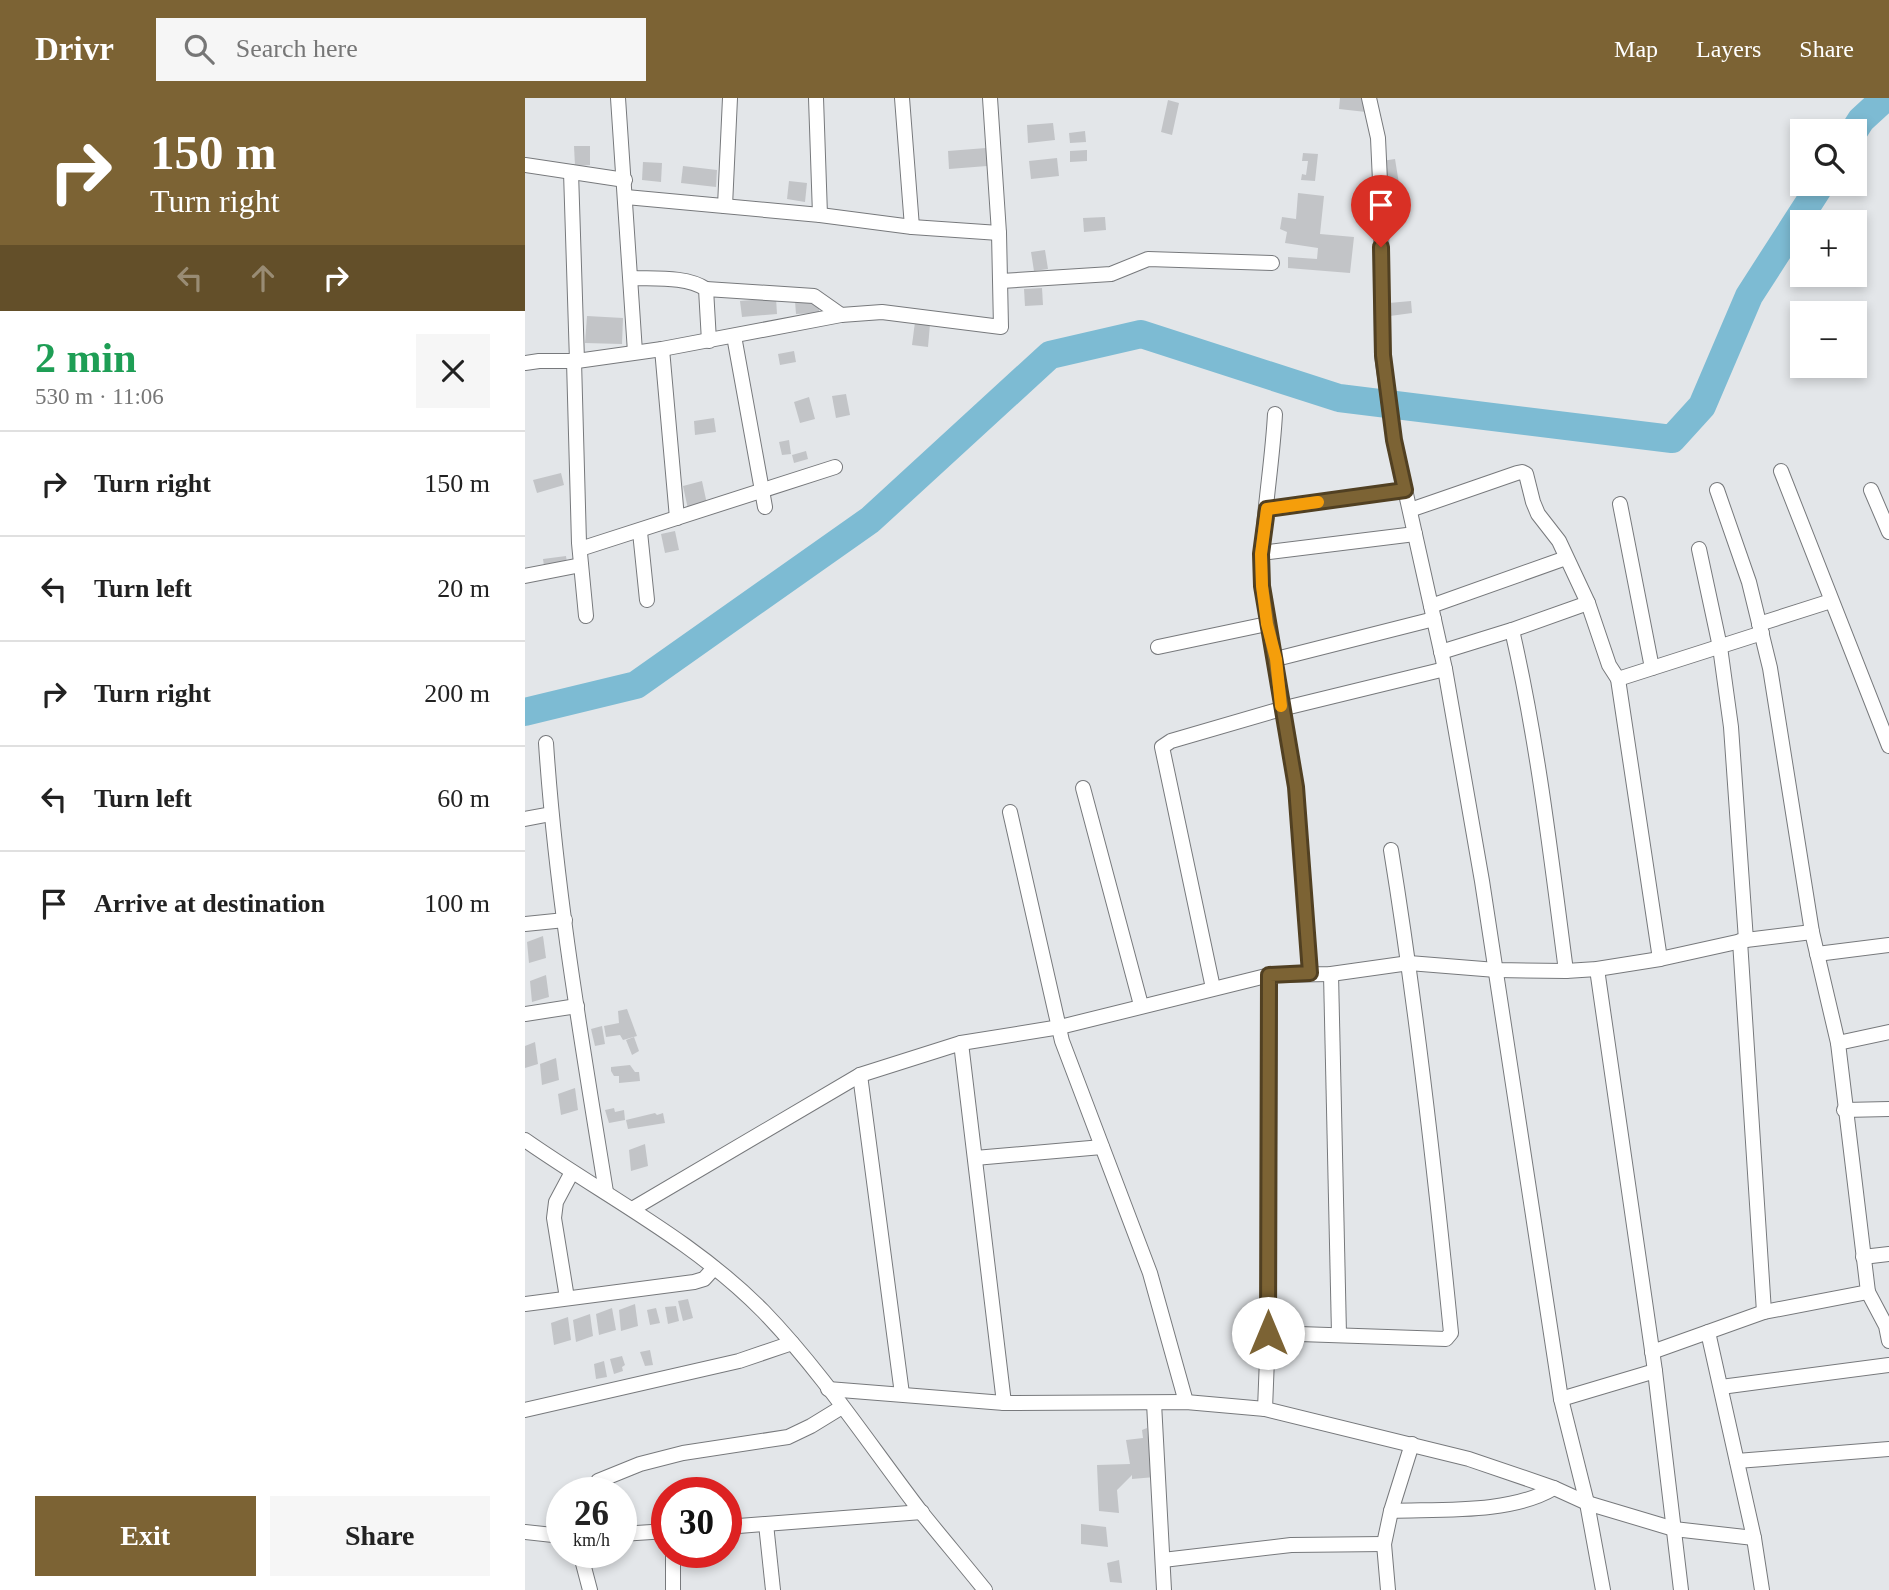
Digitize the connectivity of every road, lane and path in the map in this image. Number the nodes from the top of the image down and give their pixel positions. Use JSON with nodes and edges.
{"nodes":[{"id":1,"x":618,"y":98,"type":"edge"},
{"id":2,"x":730,"y":98,"type":"edge"},
{"id":3,"x":816,"y":98,"type":"edge"},
{"id":4,"x":902,"y":98,"type":"edge"},
{"id":5,"x":990,"y":98,"type":"edge"},
{"id":6,"x":1369,"y":98,"type":"edge"},
{"id":7,"x":525,"y":164,"type":"edge"},
{"id":8,"x":572,"y":172,"type":"junction"},
{"id":9,"x":625,"y":180,"type":"junction"},
{"id":10,"x":626,"y":197,"type":"junction"},
{"id":11,"x":725,"y":206,"type":"junction"},
{"id":12,"x":820,"y":215,"type":"junction"},
{"id":13,"x":912,"y":227,"type":"junction"},
{"id":14,"x":999,"y":233,"type":"junction"},
{"id":15,"x":1272,"y":263,"type":"dead end"},
{"id":16,"x":632,"y":278,"type":"junction"},
{"id":17,"x":1001,"y":281,"type":"junction"},
{"id":18,"x":706,"y":289,"type":"junction"},
{"id":19,"x":841,"y":315,"type":"junction"},
{"id":20,"x":734,"y":337,"type":"junction"},
{"id":21,"x":709,"y":341,"type":"junction"},
{"id":22,"x":662,"y":349,"type":"junction"},
{"id":23,"x":635,"y":352,"type":"junction"},
{"id":24,"x":575,"y":361,"type":"junction"},
{"id":25,"x":525,"y":363,"type":"edge"},
{"id":26,"x":1275,"y":414,"type":"dead end"},
{"id":27,"x":835,"y":467,"type":"dead end"},
{"id":28,"x":1781,"y":471,"type":"dead end"},
{"id":29,"x":1405,"y":490,"type":"junction"},
{"id":30,"x":1717,"y":490,"type":"dead end"},
{"id":31,"x":1871,"y":490,"type":"dead end"},
{"id":32,"x":761,"y":491,"type":"junction"},
{"id":33,"x":1620,"y":504,"type":"dead end"},
{"id":34,"x":765,"y":507,"type":"dead end"},
{"id":35,"x":1267,"y":509,"type":"junction"},
{"id":36,"x":1410,"y":510,"type":"junction"},
{"id":37,"x":677,"y":518,"type":"junction"},
{"id":38,"x":640,"y":532,"type":"junction"},
{"id":39,"x":1889,"y":532,"type":"edge"},
{"id":40,"x":1415,"y":534,"type":"junction"},
{"id":41,"x":580,"y":549,"type":"junction"},
{"id":42,"x":1699,"y":549,"type":"dead end"},
{"id":43,"x":1261,"y":554,"type":"junction"},
{"id":44,"x":1566,"y":558,"type":"junction"},
{"id":45,"x":581,"y":565,"type":"junction"},
{"id":46,"x":525,"y":576,"type":"edge"},
{"id":47,"x":647,"y":600,"type":"dead end"},
{"id":48,"x":1831,"y":601,"type":"junction"},
{"id":49,"x":1588,"y":603,"type":"junction"},
{"id":50,"x":1432,"y":612,"type":"junction"},
{"id":51,"x":586,"y":616,"type":"dead end"},
{"id":52,"x":1267,"y":624,"type":"junction"},
{"id":53,"x":1761,"y":628,"type":"junction"},
{"id":54,"x":1512,"y":630,"type":"junction"},
{"id":55,"x":1158,"y":647,"type":"dead end"},
{"id":56,"x":1720,"y":647,"type":"junction"},
{"id":57,"x":1441,"y":652,"type":"junction"},
{"id":58,"x":1276,"y":659,"type":"junction"},
{"id":59,"x":1652,"y":668,"type":"junction"},
{"id":60,"x":1445,"y":669,"type":"junction"},
{"id":61,"x":1618,"y":679,"type":"junction"},
{"id":62,"x":1281,"y":709,"type":"junction"},
{"id":63,"x":546,"y":743,"type":"dead end"},
{"id":64,"x":1889,"y":747,"type":"edge"},
{"id":65,"x":1083,"y":788,"type":"dead end"},
{"id":66,"x":1010,"y":812,"type":"dead end"},
{"id":67,"x":551,"y":814,"type":"junction"},
{"id":68,"x":525,"y":819,"type":"edge"},
{"id":69,"x":1391,"y":850,"type":"dead end"},
{"id":70,"x":565,"y":920,"type":"junction"},
{"id":71,"x":525,"y":924,"type":"edge"},
{"id":72,"x":1811,"y":932,"type":"junction"},
{"id":73,"x":1743,"y":941,"type":"junction"},
{"id":74,"x":1889,"y":945,"type":"edge"},
{"id":75,"x":1817,"y":954,"type":"junction"},
{"id":76,"x":1660,"y":959,"type":"junction"},
{"id":77,"x":1409,"y":963,"type":"junction"},
{"id":78,"x":1597,"y":969,"type":"junction"},
{"id":79,"x":1496,"y":970,"type":"junction"},
{"id":80,"x":1566,"y":971,"type":"junction"},
{"id":81,"x":1310,"y":973,"type":"junction"},
{"id":82,"x":1331,"y":974,"type":"junction"},
{"id":83,"x":1269,"y":975,"type":"junction"},
{"id":84,"x":1213,"y":988,"type":"junction"},
{"id":85,"x":577,"y":1006,"type":"junction"},
{"id":86,"x":1141,"y":1006,"type":"junction"},
{"id":87,"x":525,"y":1014,"type":"edge"},
{"id":88,"x":1060,"y":1027,"type":"junction"},
{"id":89,"x":1889,"y":1032,"type":"edge"},
{"id":90,"x":1838,"y":1042,"type":"junction"},
{"id":91,"x":961,"y":1043,"type":"junction"},
{"id":92,"x":860,"y":1074,"type":"junction"},
{"id":93,"x":1889,"y":1109,"type":"edge"},
{"id":94,"x":1844,"y":1110,"type":"junction"},
{"id":95,"x":525,"y":1140,"type":"edge"},
{"id":96,"x":1103,"y":1147,"type":"junction"},
{"id":97,"x":975,"y":1158,"type":"junction"},
{"id":98,"x":572,"y":1172,"type":"junction"},
{"id":99,"x":606,"y":1192,"type":"junction"},
{"id":100,"x":633,"y":1208,"type":"junction"},
{"id":101,"x":1889,"y":1254,"type":"edge"},
{"id":102,"x":1863,"y":1257,"type":"junction"},
{"id":103,"x":714,"y":1268,"type":"junction"},
{"id":104,"x":1868,"y":1292,"type":"junction"},
{"id":105,"x":567,"y":1298,"type":"junction"},
{"id":106,"x":525,"y":1304,"type":"edge"},
{"id":107,"x":1763,"y":1312,"type":"junction"},
{"id":108,"x":1887,"y":1326,"type":"edge"},
{"id":109,"x":1708,"y":1332,"type":"junction"},
{"id":110,"x":1268,"y":1333,"type":"junction"},
{"id":111,"x":1339,"y":1334,"type":"junction"},
{"id":112,"x":1889,"y":1341,"type":"edge"},
{"id":113,"x":792,"y":1343,"type":"junction"},
{"id":114,"x":1652,"y":1352,"type":"junction"},
{"id":115,"x":1889,"y":1365,"type":"edge"},
{"id":116,"x":1655,"y":1371,"type":"junction"},
{"id":117,"x":1721,"y":1387,"type":"junction"},
{"id":118,"x":828,"y":1389,"type":"junction"},
{"id":119,"x":902,"y":1394,"type":"junction"},
{"id":120,"x":1561,"y":1399,"type":"junction"},
{"id":121,"x":1186,"y":1402,"type":"junction"},
{"id":122,"x":1004,"y":1403,"type":"junction"},
{"id":123,"x":1154,"y":1403,"type":"junction"},
{"id":124,"x":842,"y":1407,"type":"junction"},
{"id":125,"x":1265,"y":1409,"type":"junction"},
{"id":126,"x":525,"y":1410,"type":"edge"},
{"id":127,"x":1412,"y":1444,"type":"junction"},
{"id":128,"x":1889,"y":1449,"type":"edge"},
{"id":129,"x":1737,"y":1461,"type":"junction"},
{"id":130,"x":608,"y":1477,"type":"edge"},
{"id":131,"x":1554,"y":1488,"type":"junction"},
{"id":132,"x":1587,"y":1503,"type":"junction"},
{"id":133,"x":1391,"y":1511,"type":"junction"},
{"id":134,"x":922,"y":1513,"type":"junction"},
{"id":135,"x":766,"y":1524,"type":"junction"},
{"id":136,"x":742,"y":1526,"type":"edge"},
{"id":137,"x":1674,"y":1529,"type":"junction"},
{"id":138,"x":525,"y":1532,"type":"edge"},
{"id":139,"x":546,"y":1534,"type":"edge"},
{"id":140,"x":1754,"y":1538,"type":"junction"},
{"id":141,"x":1384,"y":1544,"type":"junction"},
{"id":142,"x":1163,"y":1560,"type":"junction"},
{"id":143,"x":584,"y":1568,"type":"edge"},
{"id":144,"x":673,"y":1568,"type":"edge"},
{"id":145,"x":590,"y":1590,"type":"edge"},
{"id":146,"x":673,"y":1590,"type":"edge"},
{"id":147,"x":773,"y":1590,"type":"edge"},
{"id":148,"x":985,"y":1590,"type":"edge"},
{"id":149,"x":1164,"y":1590,"type":"edge"},
{"id":150,"x":1388,"y":1590,"type":"edge"},
{"id":151,"x":1603,"y":1590,"type":"edge"},
{"id":152,"x":1681,"y":1590,"type":"edge"},
{"id":153,"x":1762,"y":1590,"type":"edge"}],
"edges":[{"from":1,"to":9,"type":"street"},
{"from":2,"to":11,"type":"street"},
{"from":3,"to":12,"type":"street"},
{"from":4,"to":13,"type":"street"},
{"from":5,"to":14,"type":"street"},
{"from":6,"to":29,"type":"street"},
{"from":7,"to":8,"type":"street"},
{"from":8,"to":9,"type":"street"},
{"from":8,"to":24,"type":"street"},
{"from":9,"to":10,"type":"street"},
{"from":10,"to":11,"type":"street"},
{"from":10,"to":16,"type":"street"},
{"from":11,"to":12,"type":"street"},
{"from":12,"to":13,"type":"street"},
{"from":13,"to":14,"type":"street"},
{"from":14,"to":17,"type":"street"},
{"from":15,"to":17,"type":"street"},
{"from":16,"to":18,"type":"street"},
{"from":16,"to":23,"type":"street"},
{"from":17,"to":19,"type":"street"},
{"from":18,"to":19,"type":"street"},
{"from":18,"to":21,"type":"street"},
{"from":19,"to":20,"type":"street"},
{"from":20,"to":21,"type":"street"},
{"from":20,"to":32,"type":"street"},
{"from":21,"to":22,"type":"street"},
{"from":22,"to":23,"type":"street"},
{"from":22,"to":37,"type":"street"},
{"from":23,"to":24,"type":"street"},
{"from":24,"to":25,"type":"street"},
{"from":24,"to":41,"type":"street"},
{"from":26,"to":35,"type":"street"},
{"from":27,"to":32,"type":"street"},
{"from":28,"to":48,"type":"street"},
{"from":29,"to":35,"type":"street"},
{"from":29,"to":36,"type":"street"},
{"from":30,"to":53,"type":"street"},
{"from":31,"to":39,"type":"street"},
{"from":32,"to":34,"type":"street"},
{"from":32,"to":37,"type":"street"},
{"from":33,"to":59,"type":"street"},
{"from":35,"to":43,"type":"street"},
{"from":36,"to":40,"type":"street"},
{"from":36,"to":44,"type":"street"},
{"from":37,"to":38,"type":"street"},
{"from":38,"to":41,"type":"street"},
{"from":38,"to":47,"type":"street"},
{"from":40,"to":43,"type":"street"},
{"from":40,"to":50,"type":"street"},
{"from":41,"to":45,"type":"street"},
{"from":42,"to":56,"type":"street"},
{"from":43,"to":52,"type":"street"},
{"from":44,"to":49,"type":"street"},
{"from":44,"to":50,"type":"street"},
{"from":45,"to":46,"type":"street"},
{"from":45,"to":51,"type":"street"},
{"from":48,"to":53,"type":"street"},
{"from":48,"to":64,"type":"street"},
{"from":49,"to":54,"type":"street"},
{"from":49,"to":61,"type":"street"},
{"from":50,"to":57,"type":"street"},
{"from":50,"to":58,"type":"street"},
{"from":52,"to":55,"type":"street"},
{"from":52,"to":58,"type":"street"},
{"from":53,"to":56,"type":"street"},
{"from":53,"to":72,"type":"street"},
{"from":54,"to":57,"type":"street"},
{"from":54,"to":80,"type":"street"},
{"from":56,"to":59,"type":"street"},
{"from":56,"to":73,"type":"street"},
{"from":57,"to":60,"type":"street"},
{"from":58,"to":62,"type":"street"},
{"from":59,"to":61,"type":"street"},
{"from":60,"to":62,"type":"street"},
{"from":60,"to":79,"type":"street"},
{"from":61,"to":76,"type":"street"},
{"from":62,"to":81,"type":"street"},
{"from":62,"to":84,"type":"street"},
{"from":63,"to":67,"type":"street"},
{"from":65,"to":86,"type":"street"},
{"from":66,"to":88,"type":"street"},
{"from":67,"to":68,"type":"street"},
{"from":67,"to":70,"type":"street"},
{"from":69,"to":77,"type":"street"},
{"from":70,"to":71,"type":"street"},
{"from":70,"to":85,"type":"street"},
{"from":72,"to":73,"type":"street"},
{"from":72,"to":75,"type":"street"},
{"from":73,"to":76,"type":"street"},
{"from":73,"to":107,"type":"street"},
{"from":74,"to":75,"type":"street"},
{"from":75,"to":90,"type":"street"},
{"from":76,"to":78,"type":"street"},
{"from":77,"to":79,"type":"street"},
{"from":77,"to":82,"type":"street"},
{"from":77,"to":111,"type":"street"},
{"from":78,"to":80,"type":"street"},
{"from":78,"to":114,"type":"street"},
{"from":79,"to":80,"type":"street"},
{"from":79,"to":120,"type":"street"},
{"from":81,"to":82,"type":"street"},
{"from":81,"to":83,"type":"street"},
{"from":82,"to":111,"type":"street"},
{"from":83,"to":84,"type":"street"},
{"from":83,"to":110,"type":"street"},
{"from":84,"to":86,"type":"street"},
{"from":85,"to":87,"type":"street"},
{"from":85,"to":99,"type":"street"},
{"from":86,"to":88,"type":"street"},
{"from":88,"to":91,"type":"street"},
{"from":88,"to":96,"type":"street"},
{"from":89,"to":90,"type":"street"},
{"from":90,"to":94,"type":"street"},
{"from":91,"to":92,"type":"street"},
{"from":91,"to":97,"type":"street"},
{"from":92,"to":100,"type":"street"},
{"from":92,"to":119,"type":"street"},
{"from":93,"to":94,"type":"street"},
{"from":94,"to":102,"type":"street"},
{"from":95,"to":98,"type":"street"},
{"from":96,"to":97,"type":"street"},
{"from":96,"to":121,"type":"street"},
{"from":97,"to":122,"type":"street"},
{"from":98,"to":99,"type":"street"},
{"from":98,"to":105,"type":"street"},
{"from":99,"to":100,"type":"street"},
{"from":100,"to":103,"type":"street"},
{"from":101,"to":102,"type":"street"},
{"from":102,"to":104,"type":"street"},
{"from":103,"to":105,"type":"street"},
{"from":103,"to":113,"type":"street"},
{"from":104,"to":107,"type":"street"},
{"from":104,"to":108,"type":"street"},
{"from":105,"to":106,"type":"street"},
{"from":107,"to":109,"type":"street"},
{"from":108,"to":112,"type":"street"},
{"from":109,"to":114,"type":"street"},
{"from":109,"to":117,"type":"street"},
{"from":110,"to":111,"type":"street"},
{"from":110,"to":125,"type":"street"},
{"from":113,"to":118,"type":"street"},
{"from":113,"to":126,"type":"street"},
{"from":114,"to":116,"type":"street"},
{"from":115,"to":117,"type":"street"},
{"from":116,"to":120,"type":"street"},
{"from":116,"to":137,"type":"street"},
{"from":117,"to":129,"type":"street"},
{"from":118,"to":119,"type":"street"},
{"from":118,"to":124,"type":"street"},
{"from":119,"to":122,"type":"street"},
{"from":120,"to":132,"type":"street"},
{"from":121,"to":123,"type":"street"},
{"from":121,"to":125,"type":"street"},
{"from":122,"to":123,"type":"street"},
{"from":123,"to":142,"type":"street"},
{"from":124,"to":130,"type":"street"},
{"from":124,"to":134,"type":"street"},
{"from":125,"to":127,"type":"street"},
{"from":127,"to":131,"type":"street"},
{"from":127,"to":133,"type":"street"},
{"from":128,"to":129,"type":"street"},
{"from":129,"to":140,"type":"street"},
{"from":131,"to":132,"type":"street"},
{"from":131,"to":133,"type":"street"},
{"from":132,"to":137,"type":"street"},
{"from":132,"to":151,"type":"street"},
{"from":133,"to":141,"type":"street"},
{"from":134,"to":135,"type":"street"},
{"from":134,"to":148,"type":"street"},
{"from":135,"to":136,"type":"street"},
{"from":135,"to":147,"type":"street"},
{"from":137,"to":140,"type":"street"},
{"from":137,"to":152,"type":"street"},
{"from":138,"to":139,"type":"street"},
{"from":140,"to":153,"type":"street"},
{"from":141,"to":142,"type":"street"},
{"from":141,"to":150,"type":"street"},
{"from":142,"to":149,"type":"street"},
{"from":143,"to":145,"type":"street"},
{"from":144,"to":146,"type":"street"}]}
